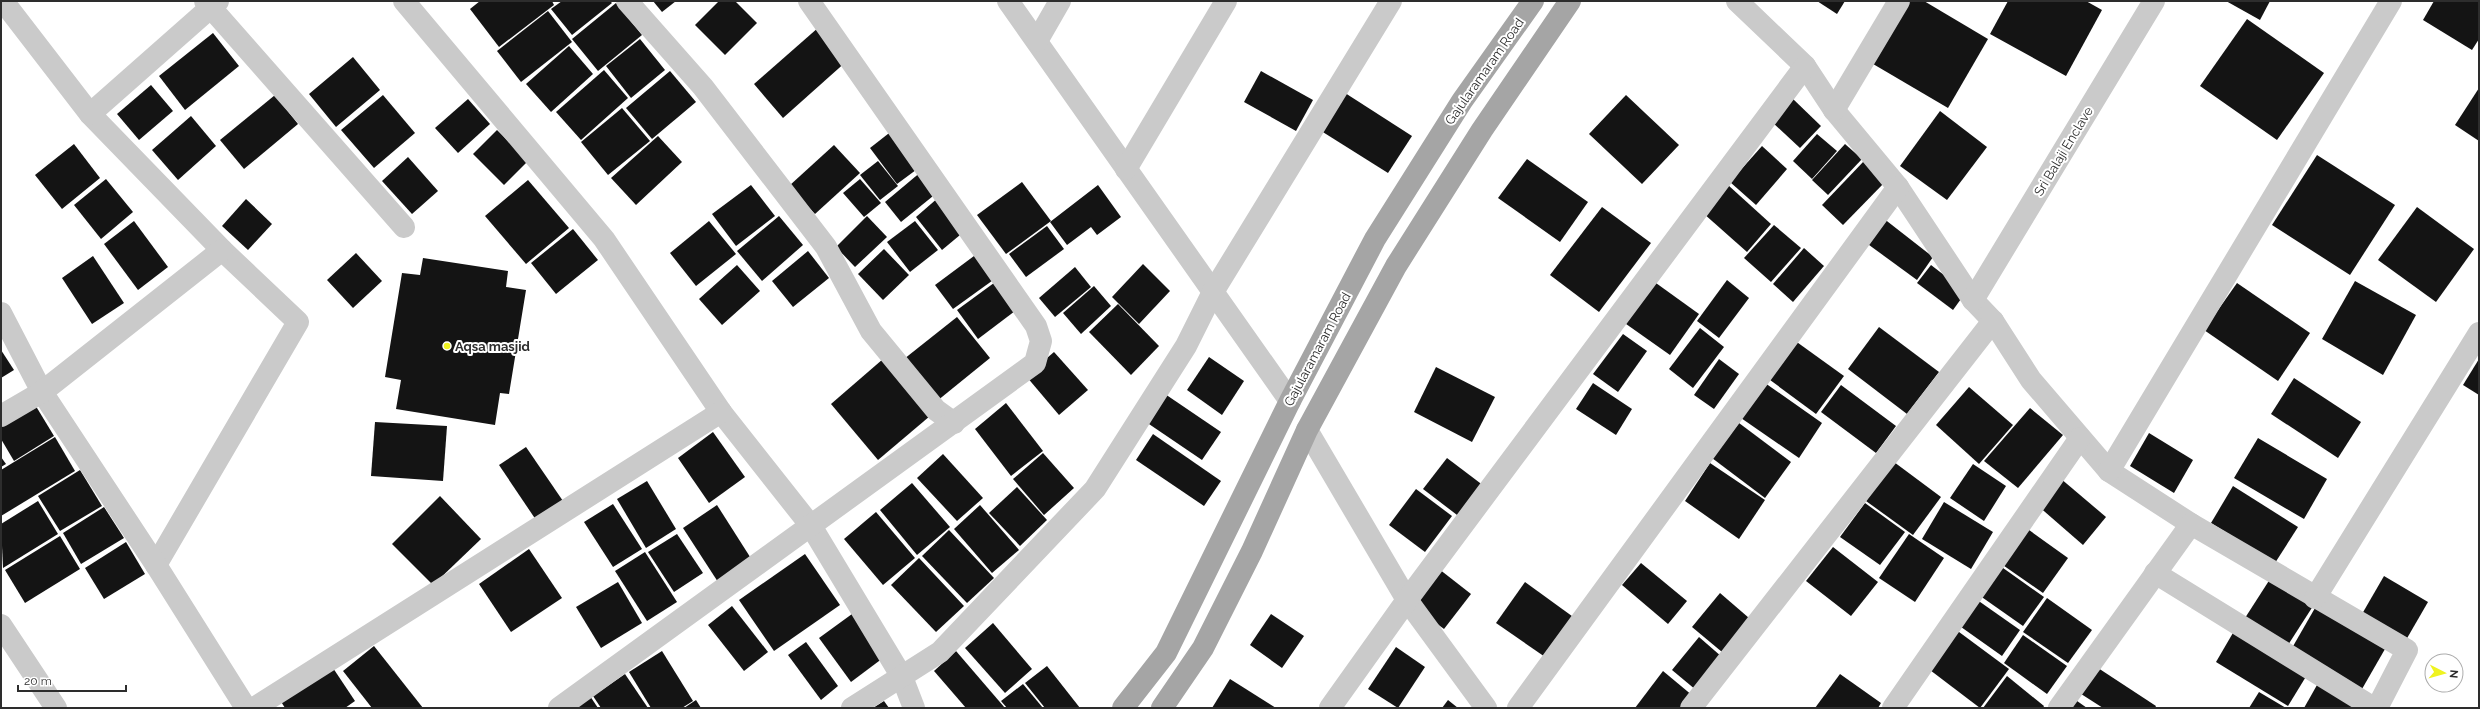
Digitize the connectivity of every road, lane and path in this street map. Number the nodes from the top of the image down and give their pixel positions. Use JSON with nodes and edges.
{"nodes":[{"id":1,"x":3,"y":1,"type":"edge"},
{"id":2,"x":404,"y":1,"type":"edge"},
{"id":3,"x":627,"y":1,"type":"edge"},
{"id":4,"x":808,"y":1,"type":"edge"},
{"id":5,"x":1008,"y":1,"type":"edge"},
{"id":6,"x":1060,"y":1,"type":"edge"},
{"id":7,"x":1226,"y":1,"type":"edge"},
{"id":8,"x":1391,"y":1,"type":"edge"},
{"id":9,"x":1533,"y":1,"type":"edge"},
{"id":10,"x":1570,"y":1,"type":"edge"},
{"id":11,"x":1737,"y":1,"type":"edge"},
{"id":12,"x":1899,"y":1,"type":"edge"},
{"id":13,"x":2154,"y":1,"type":"edge"},
{"id":14,"x":2391,"y":1,"type":"edge"},
{"id":15,"x":211,"y":3,"type":"edge"},
{"id":16,"x":1037,"y":42,"type":"junction"},
{"id":17,"x":1805,"y":66,"type":"junction"},
{"id":18,"x":1834,"y":110,"type":"junction"},
{"id":19,"x":90,"y":114,"type":"junction"},
{"id":20,"x":1126,"y":169,"type":"junction"},
{"id":21,"x":1898,"y":187,"type":"junction"},
{"id":22,"x":404,"y":227,"type":"dead end"},
{"id":23,"x":222,"y":250,"type":"junction"},
{"id":24,"x":1213,"y":292,"type":"junction"},
{"id":25,"x":1973,"y":300,"type":"junction"},
{"id":26,"x":1,"y":313,"type":"edge"},
{"id":27,"x":1993,"y":321,"type":"junction"},
{"id":28,"x":2479,"y":333,"type":"edge"},
{"id":29,"x":42,"y":392,"type":"junction"},
{"id":30,"x":1290,"y":401,"type":"junction"},
{"id":31,"x":721,"y":412,"type":"junction"},
{"id":32,"x":1,"y":416,"type":"edge"},
{"id":33,"x":954,"y":423,"type":"junction"},
{"id":34,"x":1307,"y":430,"type":"junction"},
{"id":35,"x":2080,"y":438,"type":"junction"},
{"id":36,"x":2109,"y":471,"type":"junction"},
{"id":37,"x":2191,"y":524,"type":"junction"},
{"id":38,"x":811,"y":526,"type":"junction"},
{"id":39,"x":156,"y":565,"type":"junction"},
{"id":40,"x":2156,"y":573,"type":"junction"},
{"id":41,"x":2315,"y":598,"type":"junction"},
{"id":42,"x":1407,"y":600,"type":"junction"},
{"id":43,"x":1,"y":625,"type":"edge"},
{"id":44,"x":902,"y":677,"type":"junction"},
{"id":45,"x":56,"y":708,"type":"edge"},
{"id":46,"x":246,"y":708,"type":"edge"},
{"id":47,"x":254,"y":708,"type":"edge"},
{"id":48,"x":560,"y":708,"type":"edge"},
{"id":49,"x":852,"y":708,"type":"edge"},
{"id":50,"x":914,"y":708,"type":"edge"},
{"id":51,"x":1123,"y":708,"type":"edge"},
{"id":52,"x":1162,"y":708,"type":"edge"},
{"id":53,"x":1330,"y":708,"type":"edge"},
{"id":54,"x":1486,"y":708,"type":"edge"},
{"id":55,"x":1518,"y":708,"type":"edge"},
{"id":56,"x":1691,"y":708,"type":"edge"},
{"id":57,"x":1893,"y":708,"type":"edge"},
{"id":58,"x":2059,"y":708,"type":"edge"},
{"id":59,"x":2374,"y":708,"type":"edge"},
{"id":60,"x":2377,"y":708,"type":"edge"}],
"edges":[{"from":1,"to":19,"type":"street"},
{"from":2,"to":31,"type":"street"},
{"from":3,"to":33,"type":"street"},
{"from":4,"to":33,"type":"street"},
{"from":5,"to":16,"type":"street"},
{"from":6,"to":16,"type":"street"},
{"from":7,"to":20,"type":"street"},
{"from":8,"to":24,"type":"street"},
{"from":9,"to":30,"type":"main road","name":"Gajularamaram Road"},
{"from":10,"to":34,"type":"main road"},
{"from":11,"to":17,"type":"street"},
{"from":12,"to":18,"type":"street"},
{"from":13,"to":25,"type":"street","name":"Sri Balaji Enclave"},
{"from":14,"to":36,"type":"street"},
{"from":15,"to":19,"type":"street"},
{"from":15,"to":22,"type":"street"},
{"from":16,"to":20,"type":"street"},
{"from":17,"to":18,"type":"street"},
{"from":17,"to":42,"type":"street"},
{"from":18,"to":21,"type":"street"},
{"from":19,"to":23,"type":"street"},
{"from":20,"to":24,"type":"street"},
{"from":21,"to":25,"type":"street"},
{"from":21,"to":55,"type":"street"},
{"from":23,"to":29,"type":"street"},
{"from":23,"to":39,"type":"street"},
{"from":24,"to":30,"type":"street"},
{"from":24,"to":44,"type":"street"},
{"from":25,"to":27,"type":"street"},
{"from":26,"to":29,"type":"street"},
{"from":27,"to":35,"type":"street"},
{"from":27,"to":56,"type":"street"},
{"from":28,"to":41,"type":"street"},
{"from":29,"to":32,"type":"street"},
{"from":29,"to":39,"type":"street"},
{"from":30,"to":51,"type":"main road","name":"Gajularamaram Road"},
{"from":31,"to":38,"type":"street"},
{"from":31,"to":47,"type":"street"},
{"from":33,"to":38,"type":"street"},
{"from":34,"to":42,"type":"street"},
{"from":34,"to":52,"type":"main road"},
{"from":35,"to":36,"type":"street"},
{"from":35,"to":57,"type":"street"},
{"from":36,"to":37,"type":"street"},
{"from":37,"to":40,"type":"street"},
{"from":37,"to":41,"type":"street"},
{"from":38,"to":44,"type":"street"},
{"from":38,"to":48,"type":"street"},
{"from":39,"to":46,"type":"street"},
{"from":40,"to":58,"type":"street"},
{"from":40,"to":59,"type":"street"},
{"from":41,"to":60,"type":"street"},
{"from":42,"to":53,"type":"street"},
{"from":42,"to":54,"type":"street"},
{"from":43,"to":45,"type":"street"},
{"from":44,"to":49,"type":"street"},
{"from":44,"to":50,"type":"street"}]}
